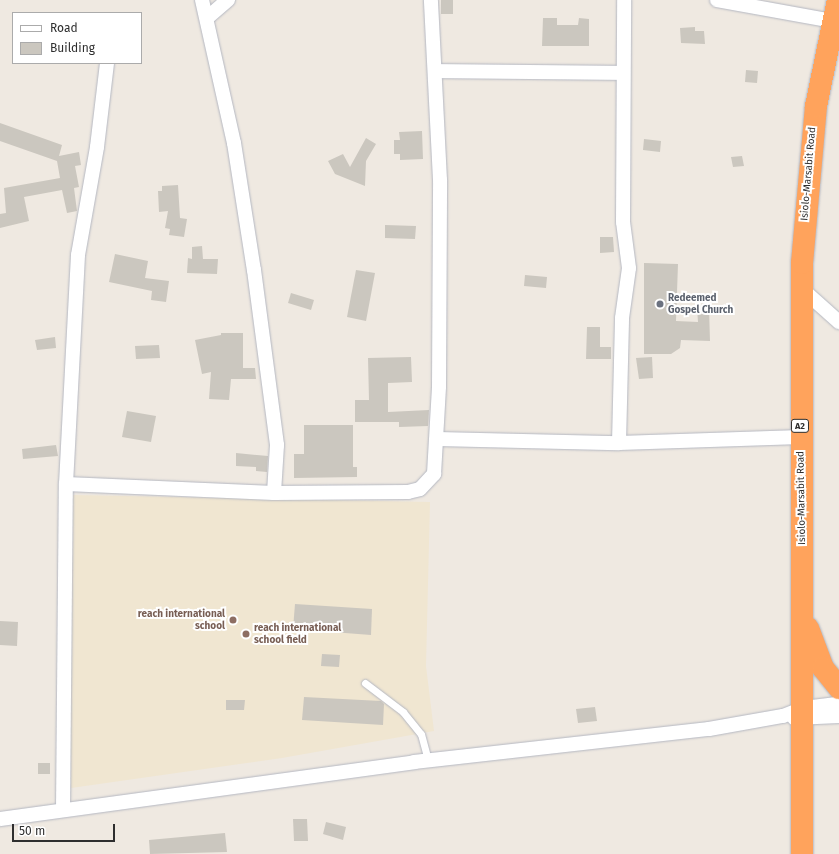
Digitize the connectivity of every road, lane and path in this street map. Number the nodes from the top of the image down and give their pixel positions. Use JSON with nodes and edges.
{"nodes":[{"id":1,"x":202,"y":0,"type":"edge"},
{"id":2,"x":228,"y":0,"type":"edge"},
{"id":3,"x":432,"y":0,"type":"edge"},
{"id":4,"x":624,"y":0,"type":"edge"},
{"id":5,"x":718,"y":0,"type":"edge"},
{"id":6,"x":838,"y":0,"type":"edge"},
{"id":7,"x":207,"y":18,"type":"junction"},
{"id":8,"x":832,"y":21,"type":"junction"},
{"id":9,"x":107,"y":64,"type":"edge"},
{"id":10,"x":436,"y":71,"type":"junction"},
{"id":11,"x":624,"y":73,"type":"junction"},
{"id":12,"x":802,"y":288,"type":"junction"},
{"id":13,"x":839,"y":322,"type":"edge"},
{"id":14,"x":801,"y":437,"type":"junction"},
{"id":15,"x":437,"y":439,"type":"junction"},
{"id":16,"x":619,"y":443,"type":"junction"},
{"id":17,"x":66,"y":484,"type":"junction"},
{"id":18,"x":274,"y":493,"type":"junction"},
{"id":19,"x":803,"y":616,"type":"junction"},
{"id":20,"x":365,"y":683,"type":"dead end"},
{"id":21,"x":839,"y":688,"type":"edge"},
{"id":22,"x":839,"y":704,"type":"edge"},
{"id":23,"x":797,"y":715,"type":"junction"},
{"id":24,"x":839,"y":716,"type":"edge"},
{"id":25,"x":428,"y":760,"type":"junction"},
{"id":26,"x":63,"y":810,"type":"junction"},
{"id":27,"x":0,"y":818,"type":"edge"},
{"id":28,"x":802,"y":854,"type":"edge"}],
"edges":[{"from":1,"to":7,"type":"street"},
{"from":2,"to":7,"type":"street"},
{"from":3,"to":10,"type":"street"},
{"from":4,"to":11,"type":"street"},
{"from":5,"to":8,"type":"street"},
{"from":6,"to":8,"type":"highway","name":"Isiolo-Marsabit Road","number":"A2"},
{"from":7,"to":18,"type":"street"},
{"from":8,"to":12,"type":"highway","name":"Isiolo-Marsabit Road","number":"A2"},
{"from":9,"to":17,"type":"street"},
{"from":10,"to":11,"type":"street"},
{"from":10,"to":15,"type":"street"},
{"from":11,"to":16,"type":"street"},
{"from":12,"to":13,"type":"street"},
{"from":12,"to":14,"type":"highway","name":"Isiolo-Marsabit Road","number":"A2"},
{"from":14,"to":16,"type":"street"},
{"from":14,"to":19,"type":"highway","name":"Isiolo-Marsabit Road","number":"A2"},
{"from":15,"to":16,"type":"street"},
{"from":15,"to":18,"type":"street"},
{"from":17,"to":18,"type":"street"},
{"from":17,"to":26,"type":"street"},
{"from":19,"to":21,"type":"highway"},
{"from":19,"to":23,"type":"highway","name":"Isiolo-Marsabit Road","number":"A2"},
{"from":20,"to":25,"type":"lane"},
{"from":22,"to":23,"type":"street"},
{"from":23,"to":24,"type":"street"},
{"from":23,"to":25,"type":"street"},
{"from":23,"to":28,"type":"highway","name":"Isiolo-Marsabit Road","number":"A2"},
{"from":25,"to":26,"type":"street"},
{"from":26,"to":27,"type":"street"}]}
